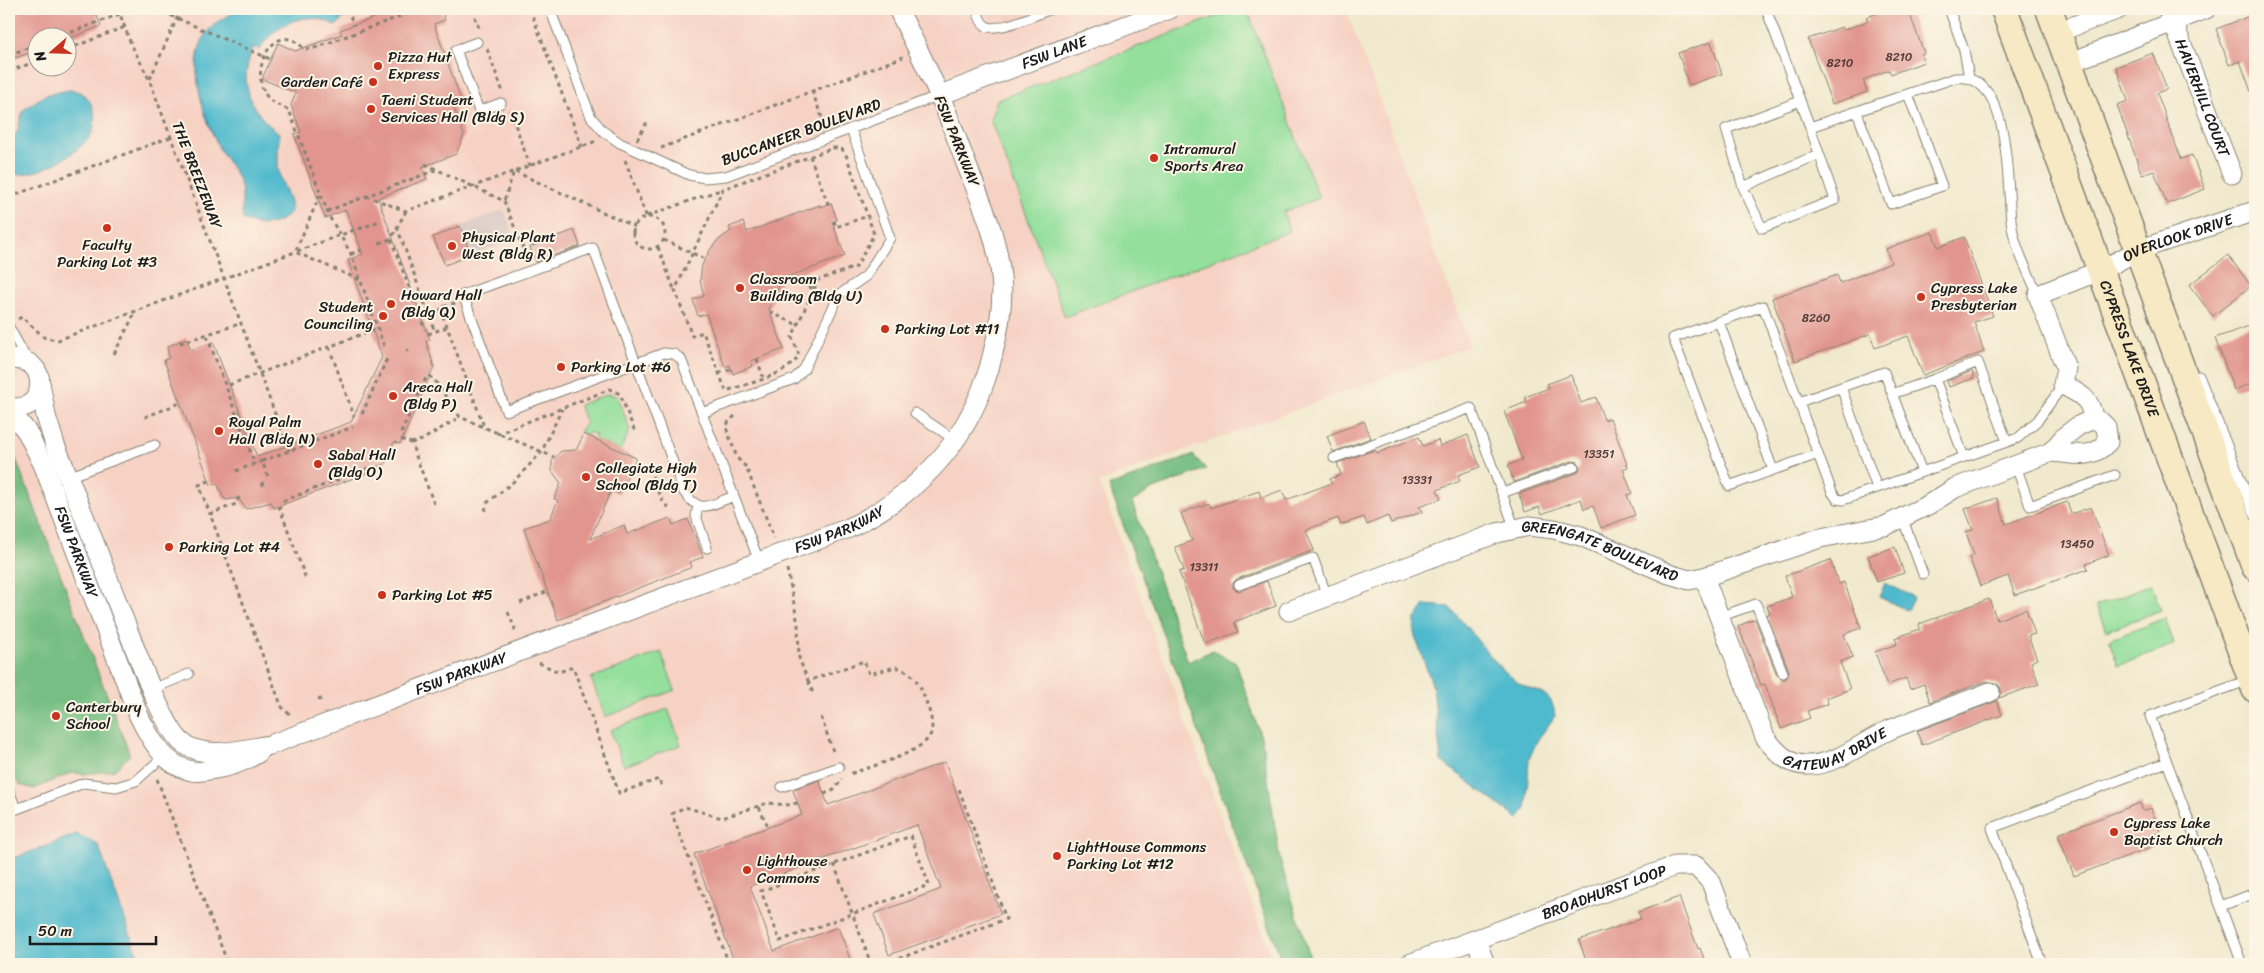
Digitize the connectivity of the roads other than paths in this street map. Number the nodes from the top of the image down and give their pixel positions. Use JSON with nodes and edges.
{"nodes":[{"id":1,"x":550,"y":9,"type":"edge"},
{"id":2,"x":898,"y":9,"type":"edge"},
{"id":3,"x":977,"y":9,"type":"edge"},
{"id":4,"x":1051,"y":9,"type":"edge"},
{"id":5,"x":1766,"y":9,"type":"edge"},
{"id":6,"x":1948,"y":9,"type":"edge"},
{"id":7,"x":2004,"y":9,"type":"edge"},
{"id":8,"x":2119,"y":9,"type":"edge"},
{"id":9,"x":2206,"y":9,"type":"edge"},
{"id":10,"x":1164,"y":10,"type":"edge"},
{"id":11,"x":1033,"y":12,"type":"edge"},
{"id":12,"x":2171,"y":15,"type":"edge"},
{"id":13,"x":2053,"y":21,"type":"edge"},
{"id":14,"x":479,"y":38,"type":"road end"},
{"id":15,"x":2069,"y":63,"type":"junction"},
{"id":16,"x":1969,"y":78,"type":"junction"},
{"id":17,"x":1908,"y":94,"type":"junction"},
{"id":18,"x":940,"y":95,"type":"junction"},
{"id":19,"x":1800,"y":101,"type":"junction"},
{"id":20,"x":504,"y":102,"type":"road end"},
{"id":21,"x":1857,"y":112,"type":"junction"},
{"id":22,"x":1810,"y":127,"type":"junction"},
{"id":23,"x":850,"y":129,"type":"junction"},
{"id":24,"x":1819,"y":154,"type":"junction"},
{"id":25,"x":2232,"y":174,"type":"dead end"},
{"id":26,"x":1743,"y":187,"type":"junction"},
{"id":27,"x":2255,"y":211,"type":"edge"},
{"id":28,"x":2138,"y":250,"type":"junction"},
{"id":29,"x":2102,"y":270,"type":"junction"},
{"id":30,"x":2038,"y":295,"type":"junction"},
{"id":31,"x":1719,"y":322,"type":"junction"},
{"id":32,"x":12,"y":323,"type":"edge"},
{"id":33,"x":9,"y":360,"type":"edge"},
{"id":34,"x":636,"y":363,"type":"junction"},
{"id":35,"x":34,"y":370,"type":"junction"},
{"id":36,"x":2199,"y":376,"type":"dead end"},
{"id":37,"x":1935,"y":379,"type":"junction"},
{"id":38,"x":2062,"y":385,"type":"junction"},
{"id":39,"x":1841,"y":388,"type":"junction"},
{"id":40,"x":1892,"y":394,"type":"junction"},
{"id":41,"x":1799,"y":402,"type":"junction"},
{"id":42,"x":9,"y":408,"type":"edge"},
{"id":43,"x":702,"y":413,"type":"junction"},
{"id":44,"x":916,"y":413,"type":"dead end"},
{"id":45,"x":2093,"y":420,"type":"junction"},
{"id":46,"x":2211,"y":426,"type":"junction"},
{"id":47,"x":956,"y":440,"type":"junction"},
{"id":48,"x":2007,"y":442,"type":"junction"},
{"id":49,"x":155,"y":444,"type":"dead end"},
{"id":50,"x":2051,"y":452,"type":"junction"},
{"id":51,"x":1818,"y":454,"type":"junction"},
{"id":52,"x":1964,"y":457,"type":"junction"},
{"id":53,"x":1334,"y":458,"type":"dead end"},
{"id":54,"x":2016,"y":466,"type":"junction"},
{"id":55,"x":1574,"y":467,"type":"dead end"},
{"id":56,"x":1773,"y":470,"type":"junction"},
{"id":57,"x":1922,"y":472,"type":"junction"},
{"id":58,"x":2115,"y":475,"type":"dead end"},
{"id":59,"x":68,"y":477,"type":"junction"},
{"id":60,"x":1877,"y":488,"type":"junction"},
{"id":61,"x":1502,"y":493,"type":"junction"},
{"id":62,"x":734,"y":496,"type":"junction"},
{"id":63,"x":698,"y":506,"type":"junction"},
{"id":64,"x":2255,"y":515,"type":"edge"},
{"id":65,"x":1902,"y":518,"type":"junction"},
{"id":66,"x":1515,"y":529,"type":"junction"},
{"id":67,"x":707,"y":548,"type":"dead end"},
{"id":68,"x":760,"y":561,"type":"junction"},
{"id":69,"x":2255,"y":567,"type":"edge"},
{"id":70,"x":82,"y":569,"type":"junction"},
{"id":71,"x":1923,"y":574,"type":"dead end"},
{"id":72,"x":1704,"y":577,"type":"junction"},
{"id":73,"x":1239,"y":585,"type":"dead end"},
{"id":74,"x":1327,"y":596,"type":"junction"},
{"id":75,"x":1288,"y":611,"type":"dead end"},
{"id":76,"x":1719,"y":617,"type":"junction"},
{"id":77,"x":1783,"y":673,"type":"dead end"},
{"id":78,"x":189,"y":674,"type":"dead end"},
{"id":79,"x":2254,"y":682,"type":"edge"},
{"id":80,"x":152,"y":689,"type":"junction"},
{"id":81,"x":1990,"y":692,"type":"dead end"},
{"id":82,"x":270,"y":745,"type":"junction"},
{"id":83,"x":158,"y":761,"type":"junction"},
{"id":84,"x":2167,"y":762,"type":"junction"},
{"id":85,"x":839,"y":767,"type":"dead end"},
{"id":86,"x":782,"y":787,"type":"dead end"},
{"id":87,"x":9,"y":790,"type":"edge"},
{"id":88,"x":12,"y":810,"type":"edge"},
{"id":89,"x":2255,"y":893,"type":"edge"},
{"id":90,"x":2221,"y":906,"type":"junction"},
{"id":91,"x":1476,"y":940,"type":"junction"},
{"id":92,"x":1409,"y":964,"type":"edge"},
{"id":93,"x":1485,"y":964,"type":"edge"},
{"id":94,"x":1742,"y":964,"type":"edge"},
{"id":95,"x":2042,"y":964,"type":"edge"},
{"id":96,"x":2242,"y":964,"type":"edge"}],
"edges":[{"from":1,"to":23,"type":"lane","name":"BUCCANEER BOULEVARD"},
{"from":2,"to":18,"type":"street","name":"FSW PARKWAY"},
{"from":3,"to":11,"type":"lane"},
{"from":4,"to":11,"type":"lane"},
{"from":5,"to":19,"type":"lane"},
{"from":6,"to":16,"type":"lane"},
{"from":7,"to":29,"type":"main road","name":"CYPRESS LAKE DRIVE"},
{"from":8,"to":13,"type":"street"},
{"from":9,"to":12,"type":"street"},
{"from":10,"to":18,"type":"street","name":"FSW LANE"},
{"from":12,"to":15,"type":"street"},
{"from":12,"to":25,"type":"street","name":"HAVERHILL COURT"},
{"from":13,"to":15,"type":"main road"},
{"from":14,"to":20,"type":"lane"},
{"from":15,"to":28,"type":"main road"},
{"from":16,"to":17,"type":"lane"},
{"from":16,"to":30,"type":"lane"},
{"from":17,"to":21,"type":"lane"},
{"from":17,"to":21,"type":"lane"},
{"from":18,"to":23,"type":"lane","name":"BUCCANEER BOULEVARD"},
{"from":18,"to":47,"type":"street","name":"FSW PARKWAY"},
{"from":19,"to":22,"type":"lane"},
{"from":19,"to":26,"type":"lane"},
{"from":21,"to":22,"type":"lane"},
{"from":22,"to":24,"type":"lane"},
{"from":23,"to":43,"type":"lane"},
{"from":24,"to":26,"type":"lane"},
{"from":24,"to":26,"type":"lane"},
{"from":27,"to":28,"type":"street","name":"OVERLOOK DRIVE"},
{"from":28,"to":29,"type":"street","name":"OVERLOOK DRIVE"},
{"from":28,"to":46,"type":"main road"},
{"from":29,"to":30,"type":"street"},
{"from":29,"to":79,"type":"main road","name":"CYPRESS LAKE DRIVE"},
{"from":30,"to":38,"type":"street"},
{"from":31,"to":41,"type":"lane"},
{"from":31,"to":56,"type":"lane"},
{"from":31,"to":56,"type":"lane"},
{"from":32,"to":35,"type":"lane"},
{"from":33,"to":35,"type":"street"},
{"from":34,"to":34,"type":"lane"},
{"from":34,"to":43,"type":"lane"},
{"from":34,"to":63,"type":"lane"},
{"from":35,"to":42,"type":"street","name":"FSW PARKWAY"},
{"from":35,"to":59,"type":"street","name":"FSW PARKWAY"},
{"from":36,"to":46,"type":"lane"},
{"from":37,"to":40,"type":"lane"},
{"from":37,"to":48,"type":"lane"},
{"from":37,"to":52,"type":"lane"},
{"from":38,"to":45,"type":"street","name":"GREENGATE BOULEVARD"},
{"from":38,"to":48,"type":"lane"},
{"from":39,"to":40,"type":"lane"},
{"from":39,"to":41,"type":"lane"},
{"from":39,"to":60,"type":"lane"},
{"from":40,"to":57,"type":"lane"},
{"from":41,"to":51,"type":"lane"},
{"from":42,"to":70,"type":"street","name":"FSW PARKWAY"},
{"from":43,"to":62,"type":"lane"},
{"from":44,"to":47,"type":"lane"},
{"from":45,"to":50,"type":"street","name":"GREENGATE BOULEVARD"},
{"from":45,"to":50,"type":"street","name":"GREENGATE BOULEVARD"},
{"from":46,"to":64,"type":"lane"},
{"from":46,"to":69,"type":"main road"},
{"from":47,"to":68,"type":"street","name":"FSW PARKWAY"},
{"from":48,"to":52,"type":"lane"},
{"from":49,"to":59,"type":"lane"},
{"from":50,"to":54,"type":"street","name":"GREENGATE BOULEVARD"},
{"from":51,"to":56,"type":"lane"},
{"from":51,"to":60,"type":"lane"},
{"from":52,"to":57,"type":"lane"},
{"from":53,"to":61,"type":"lane"},
{"from":54,"to":58,"type":"lane"},
{"from":54,"to":65,"type":"street","name":"GREENGATE BOULEVARD"},
{"from":55,"to":61,"type":"lane"},
{"from":57,"to":60,"type":"lane"},
{"from":59,"to":80,"type":"street","name":"FSW PARKWAY"},
{"from":61,"to":66,"type":"lane"},
{"from":62,"to":63,"type":"lane"},
{"from":62,"to":68,"type":"lane"},
{"from":63,"to":67,"type":"lane"},
{"from":65,"to":71,"type":"lane"},
{"from":65,"to":72,"type":"street","name":"GREENGATE BOULEVARD"},
{"from":66,"to":72,"type":"street","name":"GREENGATE BOULEVARD"},
{"from":66,"to":74,"type":"street","name":"GREENGATE BOULEVARD"},
{"from":68,"to":82,"type":"street","name":"FSW PARKWAY"},
{"from":70,"to":80,"type":"street"},
{"from":70,"to":83,"type":"street","name":"FSW PARKWAY"},
{"from":72,"to":76,"type":"street","name":"GATEWAY DRIVE"},
{"from":73,"to":74,"type":"lane"},
{"from":74,"to":75,"type":"street","name":"GREENGATE BOULEVARD"},
{"from":76,"to":77,"type":"lane"},
{"from":76,"to":81,"type":"street","name":"GATEWAY DRIVE"},
{"from":78,"to":80,"type":"lane"},
{"from":79,"to":84,"type":"lane"},
{"from":80,"to":82,"type":"street","name":"FSW PARKWAY"},
{"from":82,"to":83,"type":"street","name":"FSW PARKWAY"},
{"from":83,"to":88,"type":"lane"},
{"from":84,"to":90,"type":"lane"},
{"from":84,"to":95,"type":"lane"},
{"from":85,"to":86,"type":"lane"},
{"from":87,"to":88,"type":"lane"},
{"from":89,"to":90,"type":"lane"},
{"from":90,"to":96,"type":"lane"},
{"from":91,"to":92,"type":"street","name":"BROADHURST LOOP"},
{"from":91,"to":93,"type":"street"},
{"from":91,"to":94,"type":"street","name":"BROADHURST LOOP"}]}
